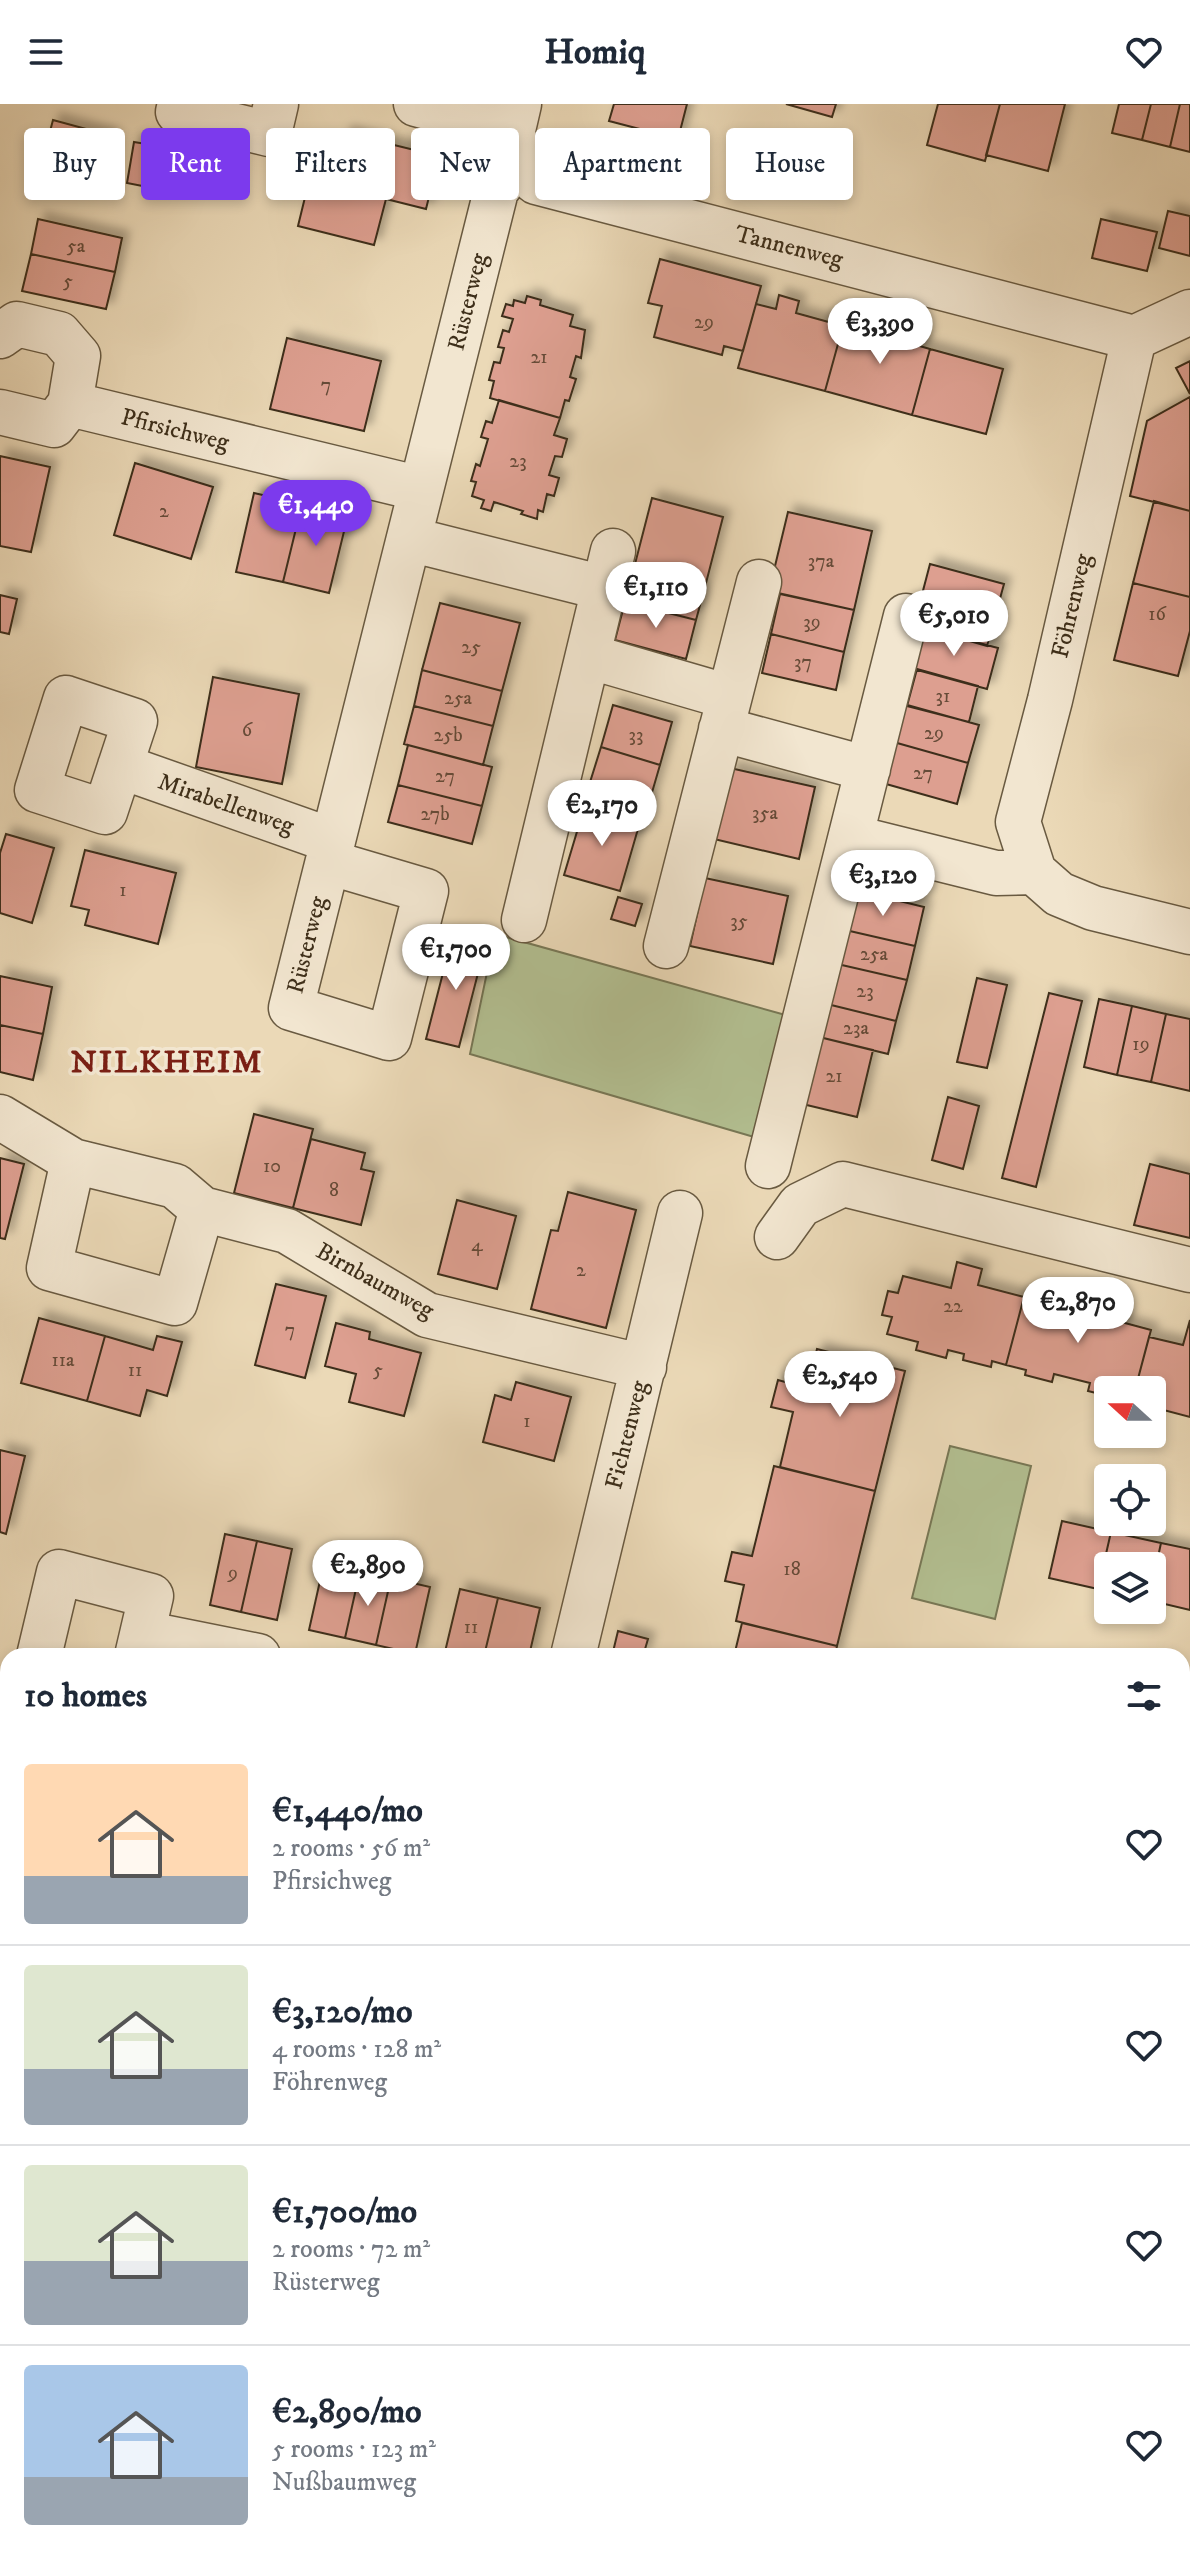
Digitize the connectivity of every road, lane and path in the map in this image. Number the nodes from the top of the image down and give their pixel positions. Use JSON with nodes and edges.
{"nodes":[{"id":1,"x":180,"y":104,"type":"edge"},
{"id":2,"x":276,"y":104,"type":"edge"},
{"id":3,"x":416,"y":104,"type":"edge"},
{"id":4,"x":499,"y":128,"type":"edge"},
{"id":5,"x":519,"y":140,"type":"edge"},
{"id":6,"x":494,"y":200,"type":"edge"},
{"id":7,"x":1190,"y":312,"type":"edge"},
{"id":8,"x":0,"y":336,"type":"edge"},
{"id":9,"x":1134,"y":338,"type":"junction"},
{"id":10,"x":70,"y":404,"type":"junction"},
{"id":11,"x":0,"y":412,"type":"edge"},
{"id":12,"x":421,"y":489,"type":"junction"},
{"id":13,"x":409,"y":539,"type":"junction"},
{"id":14,"x":759,"y":582,"type":"dead end"},
{"id":15,"x":906,"y":616,"type":"dead end"},
{"id":16,"x":588,"y":656,"type":"junction"},
{"id":17,"x":725,"y":713,"type":"junction"},
{"id":18,"x":120,"y":766,"type":"dead end"},
{"id":19,"x":868,"y":769,"type":"junction"},
{"id":20,"x":851,"y":837,"type":"junction"},
{"id":21,"x":330,"y":852,"type":"joint"},
{"id":22,"x":1034,"y":872,"type":"junction"},
{"id":23,"x":524,"y":920,"type":"dead end"},
{"id":24,"x":1190,"y":932,"type":"edge"},
{"id":25,"x":666,"y":946,"type":"dead end"},
{"id":26,"x":0,"y":1117,"type":"edge"},
{"id":27,"x":73,"y":1161,"type":"junction"},
{"id":28,"x":768,"y":1166,"type":"dead end"},
{"id":29,"x":202,"y":1209,"type":"junction"},
{"id":30,"x":680,"y":1213,"type":"dead end"},
{"id":31,"x":777,"y":1237,"type":"dead end"},
{"id":32,"x":1190,"y":1270,"type":"edge"},
{"id":33,"x":644,"y":1367,"type":"junction"},
{"id":34,"x":140,"y":1645,"type":"edge"},
{"id":35,"x":41,"y":1648,"type":"edge"},
{"id":36,"x":172,"y":1648,"type":"edge"},
{"id":37,"x":575,"y":1648,"type":"edge"}],
"edges":[{"from":1,"to":2,"type":"street"},
{"from":3,"to":4,"type":"street","name":"Tannenweg"},
{"from":5,"to":9,"type":"street","name":"Tannenweg"},
{"from":6,"to":12,"type":"street","name":"Rüsterweg"},
{"from":7,"to":9,"type":"street"},
{"from":8,"to":10,"type":"street"},
{"from":9,"to":22,"type":"street","name":"Föhrenweg"},
{"from":10,"to":11,"type":"street"},
{"from":10,"to":12,"type":"street","name":"Pfirsichweg"},
{"from":12,"to":13,"type":"street","name":"Rüsterweg"},
{"from":13,"to":16,"type":"street"},
{"from":13,"to":21,"type":"street","name":"Rüsterweg"},
{"from":14,"to":17,"type":"street"},
{"from":15,"to":19,"type":"street"},
{"from":16,"to":17,"type":"street"},
{"from":16,"to":23,"type":"street"},
{"from":17,"to":19,"type":"street"},
{"from":17,"to":25,"type":"street"},
{"from":18,"to":21,"type":"street","name":"Mirabellenweg"},
{"from":19,"to":20,"type":"street"},
{"from":20,"to":22,"type":"street"},
{"from":20,"to":28,"type":"street"},
{"from":22,"to":24,"type":"street"},
{"from":26,"to":27,"type":"street","name":"Birnbaumweg"},
{"from":27,"to":29,"type":"street","name":"Birnbaumweg"},
{"from":27,"to":29,"type":"street"},
{"from":29,"to":33,"type":"street","name":"Birnbaumweg"},
{"from":30,"to":33,"type":"street","name":"Fichtenweg"},
{"from":31,"to":32,"type":"street"},
{"from":33,"to":37,"type":"street","name":"Fichtenweg"},
{"from":34,"to":35,"type":"street"},
{"from":34,"to":36,"type":"street"}]}
